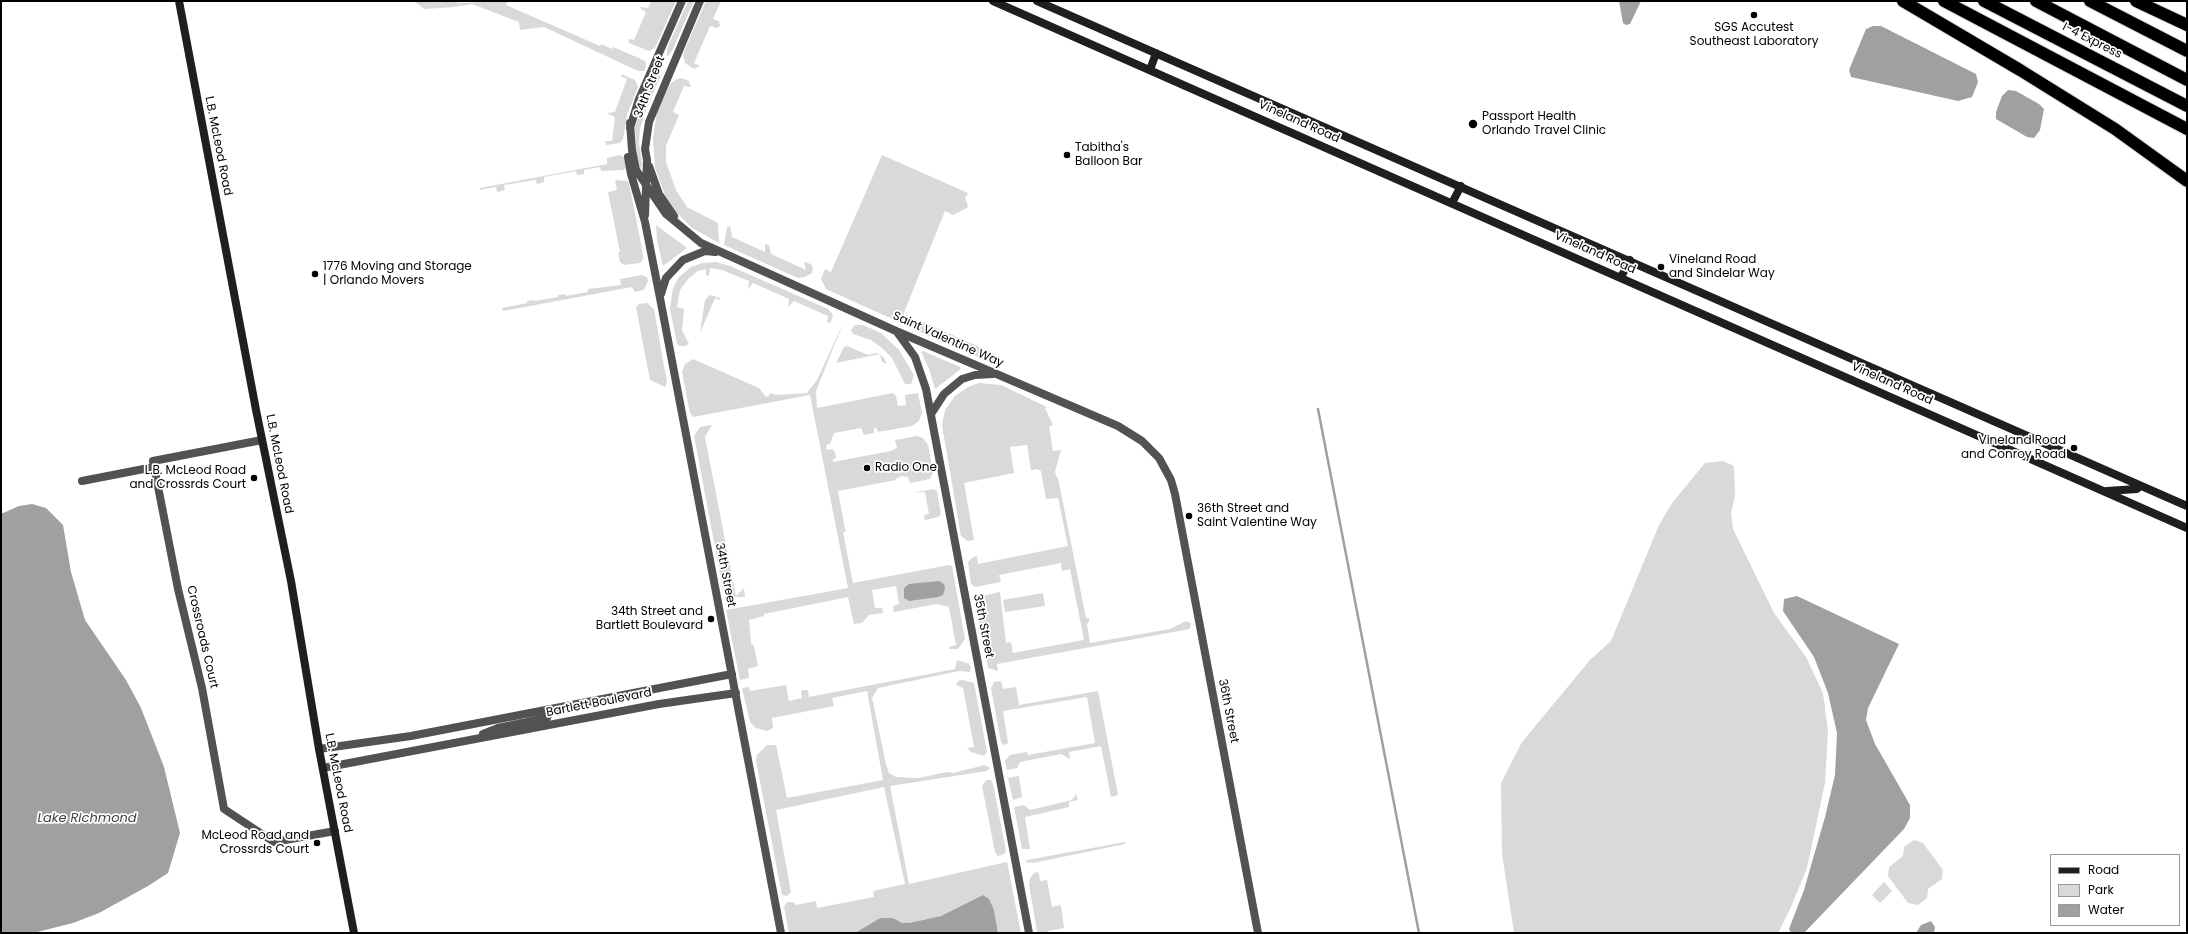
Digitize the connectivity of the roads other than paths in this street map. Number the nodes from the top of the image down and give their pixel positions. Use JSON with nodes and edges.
{"nodes":[{"id":1,"x":179,"y":1,"type":"edge"},
{"id":2,"x":682,"y":1,"type":"edge"},
{"id":3,"x":700,"y":1,"type":"edge"},
{"id":4,"x":993,"y":1,"type":"edge"},
{"id":5,"x":1037,"y":1,"type":"edge"},
{"id":6,"x":1904,"y":1,"type":"edge"},
{"id":7,"x":1944,"y":1,"type":"edge"},
{"id":8,"x":1984,"y":1,"type":"edge"},
{"id":9,"x":2036,"y":1,"type":"edge"},
{"id":10,"x":2090,"y":1,"type":"edge"},
{"id":11,"x":2136,"y":1,"type":"edge"},
{"id":12,"x":1011,"y":5,"type":"edge"},
{"id":13,"x":2187,"y":25,"type":"edge"},
{"id":14,"x":2187,"y":50,"type":"edge"},
{"id":15,"x":1156,"y":53,"type":"junction"},
{"id":16,"x":1150,"y":70,"type":"junction"},
{"id":17,"x":2187,"y":80,"type":"edge"},
{"id":18,"x":2187,"y":106,"type":"edge"},
{"id":19,"x":630,"y":123,"type":"junction"},
{"id":20,"x":2187,"y":129,"type":"edge"},
{"id":21,"x":647,"y":160,"type":"junction"},
{"id":22,"x":2187,"y":181,"type":"edge"},
{"id":23,"x":1461,"y":186,"type":"junction"},
{"id":24,"x":646,"y":187,"type":"junction"},
{"id":25,"x":1452,"y":203,"type":"junction"},
{"id":26,"x":666,"y":214,"type":"joint"},
{"id":27,"x":645,"y":222,"type":"junction"},
{"id":28,"x":687,"y":233,"type":"junction"},
{"id":29,"x":718,"y":252,"type":"junction"},
{"id":30,"x":1630,"y":260,"type":"junction"},
{"id":31,"x":1621,"y":277,"type":"junction"},
{"id":32,"x":660,"y":298,"type":"junction"},
{"id":33,"x":896,"y":331,"type":"junction"},
{"id":34,"x":994,"y":374,"type":"junction"},
{"id":35,"x":931,"y":414,"type":"junction"},
{"id":36,"x":262,"y":440,"type":"junction"},
{"id":37,"x":154,"y":467,"type":"junction"},
{"id":38,"x":82,"y":481,"type":"dead end"},
{"id":39,"x":2140,"y":486,"type":"junction"},
{"id":40,"x":2104,"y":492,"type":"junction"},
{"id":41,"x":1175,"y":494,"type":"joint"},
{"id":42,"x":2187,"y":506,"type":"edge"},
{"id":43,"x":2187,"y":528,"type":"edge"},
{"id":44,"x":732,"y":674,"type":"junction"},
{"id":45,"x":736,"y":693,"type":"junction"},
{"id":46,"x":550,"y":709,"type":"junction"},
{"id":47,"x":467,"y":741,"type":"junction"},
{"id":48,"x":319,"y":749,"type":"junction"},
{"id":49,"x":323,"y":768,"type":"junction"},
{"id":50,"x":335,"y":831,"type":"junction"},
{"id":51,"x":354,"y":933,"type":"edge"},
{"id":52,"x":781,"y":933,"type":"edge"},
{"id":53,"x":1029,"y":933,"type":"edge"},
{"id":54,"x":1258,"y":933,"type":"edge"}],
"edges":[{"from":1,"to":36,"type":"street","name":"L.B. McLeod Road"},
{"from":2,"to":19,"type":"street","name":"34th Street"},
{"from":3,"to":21,"type":"street","name":"34th Street"},
{"from":4,"to":12,"type":"street","name":"Vineland Road"},
{"from":5,"to":15,"type":"street","name":"Vineland Road"},
{"from":6,"to":22,"type":"highway"},
{"from":7,"to":20,"type":"highway"},
{"from":8,"to":18,"type":"highway","name":"I-4 Express"},
{"from":9,"to":17,"type":"highway","name":"I-4 Express"},
{"from":10,"to":14,"type":"highway"},
{"from":11,"to":13,"type":"highway"},
{"from":12,"to":16,"type":"street","name":"Vineland Road"},
{"from":15,"to":16,"type":"street"},
{"from":15,"to":23,"type":"street","name":"Vineland Road"},
{"from":16,"to":25,"type":"street","name":"Vineland Road"},
{"from":19,"to":24,"type":"street","name":"34th Street"},
{"from":19,"to":27,"type":"street","name":"34th Street"},
{"from":21,"to":24,"type":"street","name":"34th Street"},
{"from":21,"to":28,"type":"street","name":"Saint Valentine Way"},
{"from":23,"to":25,"type":"street"},
{"from":23,"to":30,"type":"street","name":"Vineland Road"},
{"from":24,"to":26,"type":"street","name":"34th Street"},
{"from":24,"to":27,"type":"street","name":"34th Street"},
{"from":25,"to":31,"type":"street","name":"Vineland Road"},
{"from":26,"to":28,"type":"street","name":"Saint Valentine Way"},
{"from":27,"to":32,"type":"street","name":"34th Street"},
{"from":28,"to":29,"type":"street","name":"Saint Valentine Way"},
{"from":29,"to":32,"type":"street"},
{"from":29,"to":33,"type":"street","name":"Saint Valentine Way"},
{"from":30,"to":31,"type":"street"},
{"from":30,"to":39,"type":"street","name":"Vineland Road"},
{"from":31,"to":40,"type":"street","name":"Vineland Road"},
{"from":32,"to":44,"type":"street","name":"34th Street"},
{"from":33,"to":34,"type":"street","name":"Saint Valentine Way"},
{"from":33,"to":35,"type":"street","name":"35th Street"},
{"from":34,"to":35,"type":"street"},
{"from":34,"to":41,"type":"street","name":"Saint Valentine Way"},
{"from":35,"to":53,"type":"street","name":"35th Street"},
{"from":36,"to":37,"type":"street"},
{"from":36,"to":48,"type":"street","name":"L.B. McLeod Road"},
{"from":37,"to":38,"type":"street"},
{"from":37,"to":50,"type":"street","name":"Crossroads Court"},
{"from":39,"to":40,"type":"street"},
{"from":39,"to":42,"type":"street","name":"Vineland Road"},
{"from":40,"to":43,"type":"street","name":"Vineland Road"},
{"from":41,"to":54,"type":"street","name":"36th Street"},
{"from":44,"to":45,"type":"street","name":"34th Street"},
{"from":44,"to":46,"type":"street","name":"Bartlett Boulevard"},
{"from":45,"to":47,"type":"street","name":"Bartlett Boulevard"},
{"from":45,"to":52,"type":"street","name":"34th Street"},
{"from":46,"to":47,"type":"street","name":"Bartlett Boulevard"},
{"from":46,"to":48,"type":"street","name":"Bartlett Boulevard"},
{"from":47,"to":49,"type":"street","name":"Bartlett Boulevard"},
{"from":48,"to":49,"type":"street","name":"L.B. McLeod Road"},
{"from":49,"to":50,"type":"street","name":"L.B. McLeod Road"},
{"from":50,"to":51,"type":"street","name":"L.B. McLeod Road"}]}
